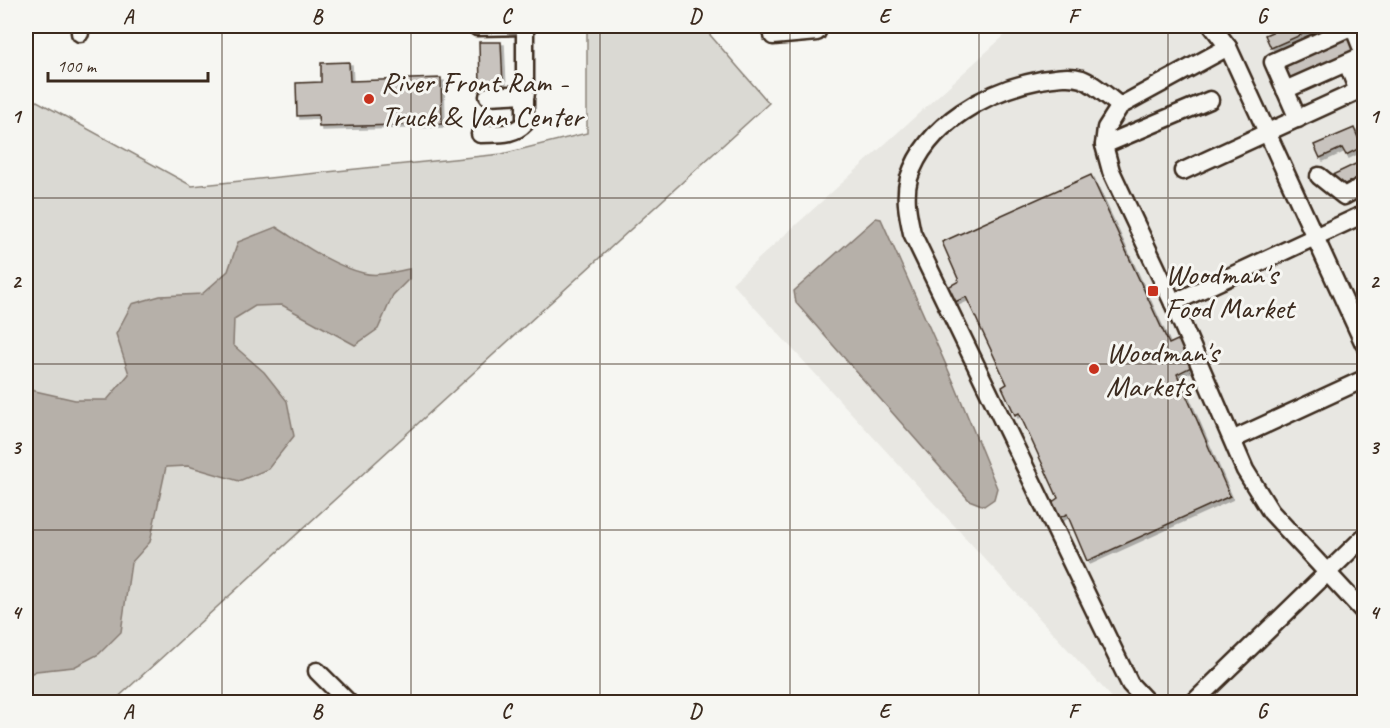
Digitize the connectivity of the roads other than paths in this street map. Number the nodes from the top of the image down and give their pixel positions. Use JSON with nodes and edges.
{"nodes":[{"id":1,"x":525,"y":26,"type":"edge"},
{"id":2,"x":1212,"y":26,"type":"edge"},
{"id":3,"x":477,"y":27,"type":"edge"},
{"id":4,"x":817,"y":32,"type":"dead end"},
{"id":5,"x":772,"y":34,"type":"edge"},
{"id":6,"x":1228,"y":47,"type":"junction"},
{"id":7,"x":1365,"y":54,"type":"edge"},
{"id":8,"x":1347,"y":63,"type":"junction"},
{"id":9,"x":1285,"y":90,"type":"junction"},
{"id":10,"x":1361,"y":90,"type":"edge"},
{"id":11,"x":526,"y":94,"type":"junction"},
{"id":12,"x":488,"y":96,"type":"dead end"},
{"id":13,"x":1210,"y":100,"type":"dead end"},
{"id":14,"x":1120,"y":106,"type":"junction"},
{"id":15,"x":1298,"y":119,"type":"junction"},
{"id":16,"x":1267,"y":133,"type":"junction"},
{"id":17,"x":480,"y":134,"type":"dead end"},
{"id":18,"x":1104,"y":146,"type":"junction"},
{"id":19,"x":1183,"y":171,"type":"dead end"},
{"id":20,"x":1319,"y":176,"type":"dead end"},
{"id":21,"x":1365,"y":185,"type":"edge"},
{"id":22,"x":1365,"y":214,"type":"edge"},
{"id":23,"x":1315,"y":238,"type":"junction"},
{"id":24,"x":1173,"y":303,"type":"junction"},
{"id":25,"x":1365,"y":344,"type":"edge"},
{"id":26,"x":1365,"y":379,"type":"edge"},
{"id":27,"x":1234,"y":439,"type":"junction"},
{"id":28,"x":1365,"y":537,"type":"edge"},
{"id":29,"x":1327,"y":573,"type":"junction"},
{"id":30,"x":1365,"y":612,"type":"edge"},
{"id":31,"x":316,"y":671,"type":"dead end"},
{"id":32,"x":348,"y":702,"type":"edge"},
{"id":33,"x":1147,"y":702,"type":"edge"},
{"id":34,"x":1194,"y":702,"type":"edge"}],
"edges":[{"from":1,"to":3,"type":"lane"},
{"from":1,"to":11,"type":"lane"},
{"from":2,"to":6,"type":"lane"},
{"from":4,"to":5,"type":"lane"},
{"from":6,"to":14,"type":"lane"},
{"from":6,"to":16,"type":"lane"},
{"from":7,"to":8,"type":"lane"},
{"from":7,"to":9,"type":"lane"},
{"from":8,"to":9,"type":"lane"},
{"from":8,"to":10,"type":"lane"},
{"from":9,"to":15,"type":"lane"},
{"from":10,"to":15,"type":"lane"},
{"from":11,"to":12,"type":"lane"},
{"from":11,"to":17,"type":"lane"},
{"from":13,"to":18,"type":"lane"},
{"from":14,"to":18,"type":"lane"},
{"from":14,"to":33,"type":"lane"},
{"from":15,"to":16,"type":"lane"},
{"from":16,"to":19,"type":"lane"},
{"from":16,"to":23,"type":"lane"},
{"from":18,"to":24,"type":"lane"},
{"from":20,"to":21,"type":"lane"},
{"from":22,"to":23,"type":"lane"},
{"from":23,"to":24,"type":"lane"},
{"from":23,"to":25,"type":"lane"},
{"from":24,"to":27,"type":"lane"},
{"from":26,"to":27,"type":"lane"},
{"from":27,"to":29,"type":"lane"},
{"from":28,"to":29,"type":"lane"},
{"from":29,"to":30,"type":"lane"},
{"from":29,"to":34,"type":"lane"},
{"from":31,"to":32,"type":"lane"}]}
